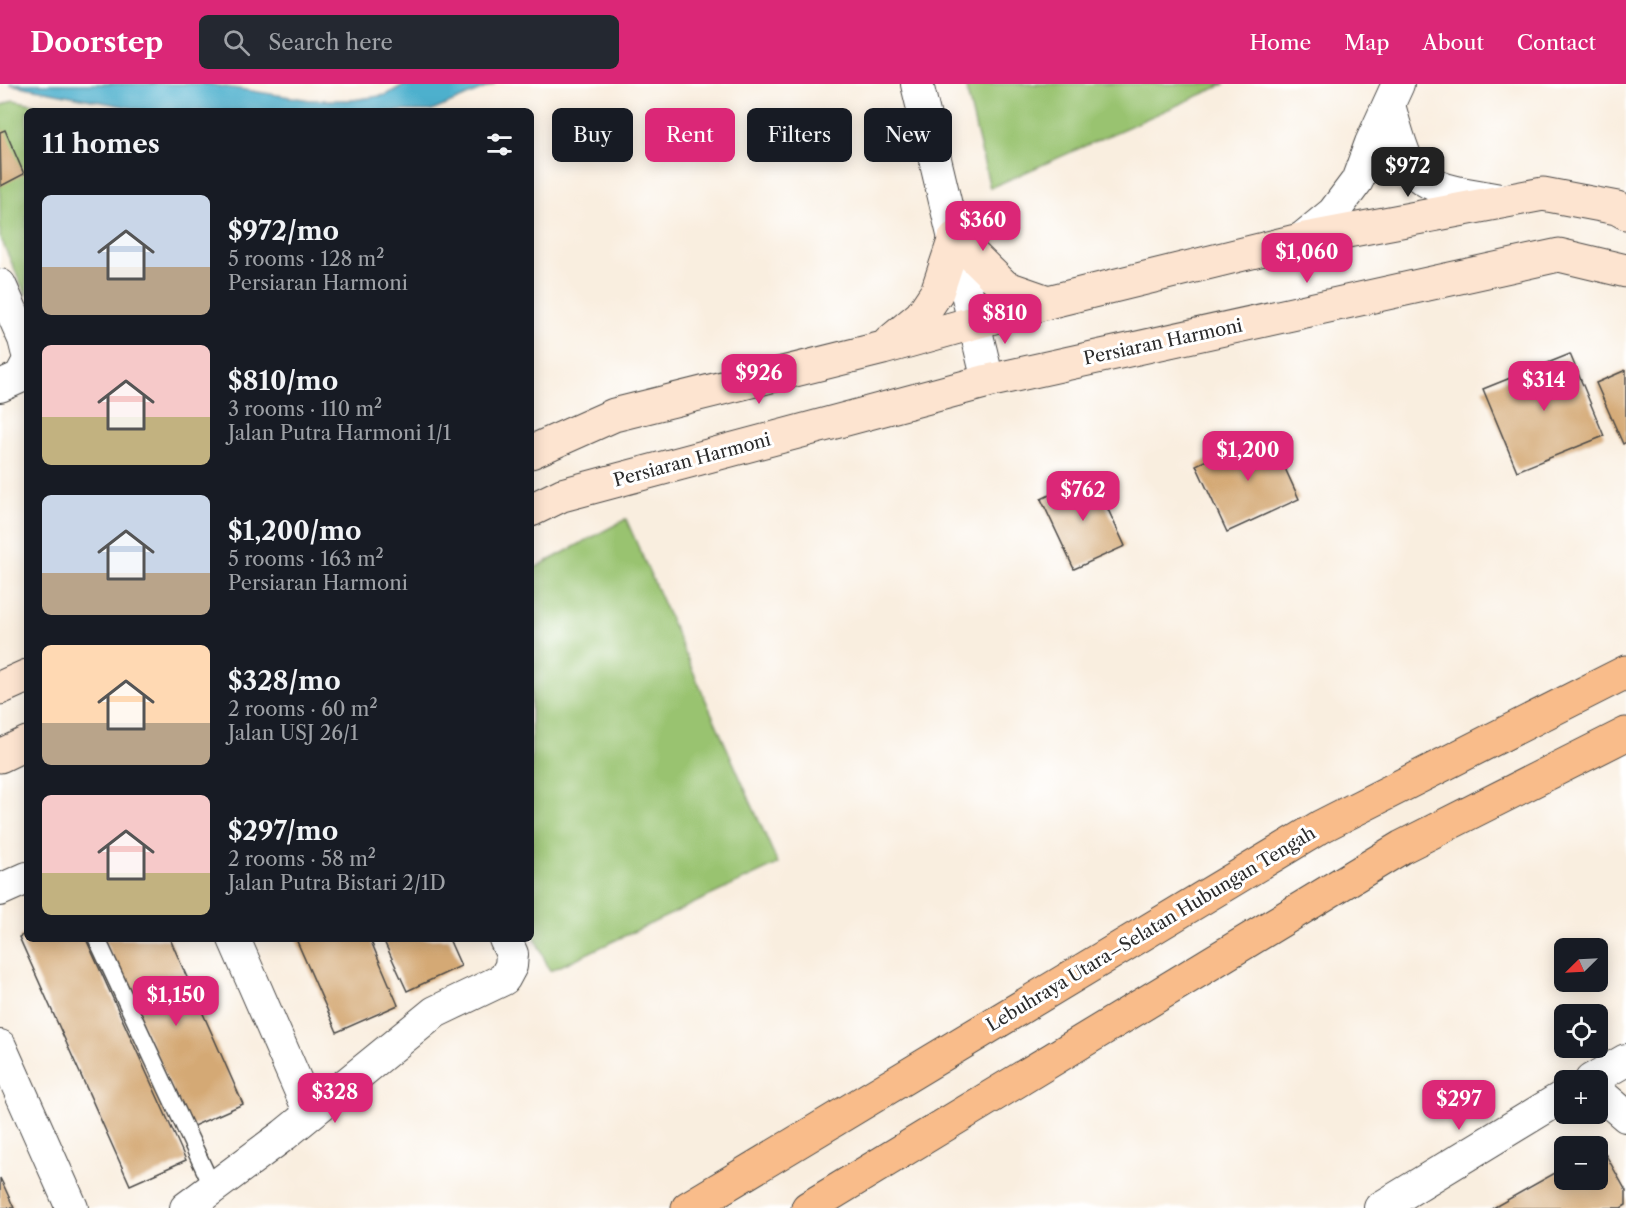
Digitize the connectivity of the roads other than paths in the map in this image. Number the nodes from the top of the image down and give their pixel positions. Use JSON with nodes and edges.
{"nodes":[{"id":1,"x":917,"y":84,"type":"edge"},
{"id":2,"x":1394,"y":95,"type":"edge"},
{"id":3,"x":1507,"y":202,"type":"junction"},
{"id":4,"x":1626,"y":213,"type":"edge"},
{"id":5,"x":955,"y":238,"type":"junction"},
{"id":6,"x":1300,"y":240,"type":"junction"},
{"id":7,"x":1626,"y":270,"type":"edge"},
{"id":8,"x":0,"y":285,"type":"edge"},
{"id":9,"x":1048,"y":302,"type":"junction"},
{"id":10,"x":973,"y":321,"type":"junction"},
{"id":11,"x":24,"y":344,"type":"edge"},
{"id":12,"x":883,"y":348,"type":"junction"},
{"id":13,"x":24,"y":370,"type":"edge"},
{"id":14,"x":988,"y":381,"type":"junction"},
{"id":15,"x":0,"y":386,"type":"edge"},
{"id":16,"x":534,"y":451,"type":"edge"},
{"id":17,"x":534,"y":509,"type":"edge"},
{"id":18,"x":1626,"y":672,"type":"edge"},
{"id":19,"x":24,"y":677,"type":"edge"},
{"id":20,"x":0,"y":688,"type":"edge"},
{"id":21,"x":1626,"y":734,"type":"edge"},
{"id":22,"x":24,"y":744,"type":"edge"},
{"id":23,"x":0,"y":756,"type":"edge"},
{"id":24,"x":24,"y":879,"type":"edge"},
{"id":25,"x":0,"y":890,"type":"edge"},
{"id":26,"x":98,"y":942,"type":"edge"},
{"id":27,"x":235,"y":942,"type":"edge"},
{"id":28,"x":506,"y":942,"type":"edge"},
{"id":29,"x":0,"y":1046,"type":"edge"},
{"id":30,"x":1626,"y":1060,"type":"edge"},
{"id":31,"x":1608,"y":1070,"type":"edge"},
{"id":32,"x":1608,"y":1101,"type":"edge"},
{"id":33,"x":1554,"y":1102,"type":"edge"},
{"id":34,"x":310,"y":1113,"type":"junction"},
{"id":35,"x":1626,"y":1116,"type":"edge"},
{"id":36,"x":213,"y":1188,"type":"junction"},
{"id":37,"x":72,"y":1208,"type":"edge"},
{"id":38,"x":186,"y":1208,"type":"edge"},
{"id":39,"x":688,"y":1208,"type":"edge"},
{"id":40,"x":808,"y":1208,"type":"edge"},
{"id":41,"x":1380,"y":1208,"type":"edge"}],
"edges":[{"from":1,"to":5,"type":"street"},
{"from":2,"to":3,"type":"street"},
{"from":2,"to":6,"type":"street"},
{"from":3,"to":4,"type":"main road"},
{"from":3,"to":6,"type":"main road"},
{"from":5,"to":9,"type":"main road"},
{"from":5,"to":10,"type":"street"},
{"from":5,"to":12,"type":"main road"},
{"from":6,"to":9,"type":"main road"},
{"from":7,"to":14,"type":"main road","name":"Persiaran Harmoni"},
{"from":8,"to":11,"type":"street"},
{"from":9,"to":10,"type":"main road"},
{"from":10,"to":12,"type":"main road"},
{"from":10,"to":14,"type":"street"},
{"from":12,"to":16,"type":"main road"},
{"from":13,"to":15,"type":"street"},
{"from":14,"to":17,"type":"main road","name":"Persiaran Harmoni"},
{"from":18,"to":39,"type":"highway","name":"Lebuhraya Utara–Selatan Hubungan Tengah"},
{"from":19,"to":20,"type":"main road"},
{"from":21,"to":40,"type":"highway"},
{"from":22,"to":23,"type":"main road"},
{"from":24,"to":25,"type":"street"},
{"from":26,"to":36,"type":"lane"},
{"from":27,"to":34,"type":"street"},
{"from":28,"to":34,"type":"street"},
{"from":29,"to":37,"type":"street"},
{"from":30,"to":31,"type":"street"},
{"from":32,"to":35,"type":"street"},
{"from":33,"to":41,"type":"street"},
{"from":34,"to":36,"type":"street"},
{"from":36,"to":38,"type":"street"}]}
